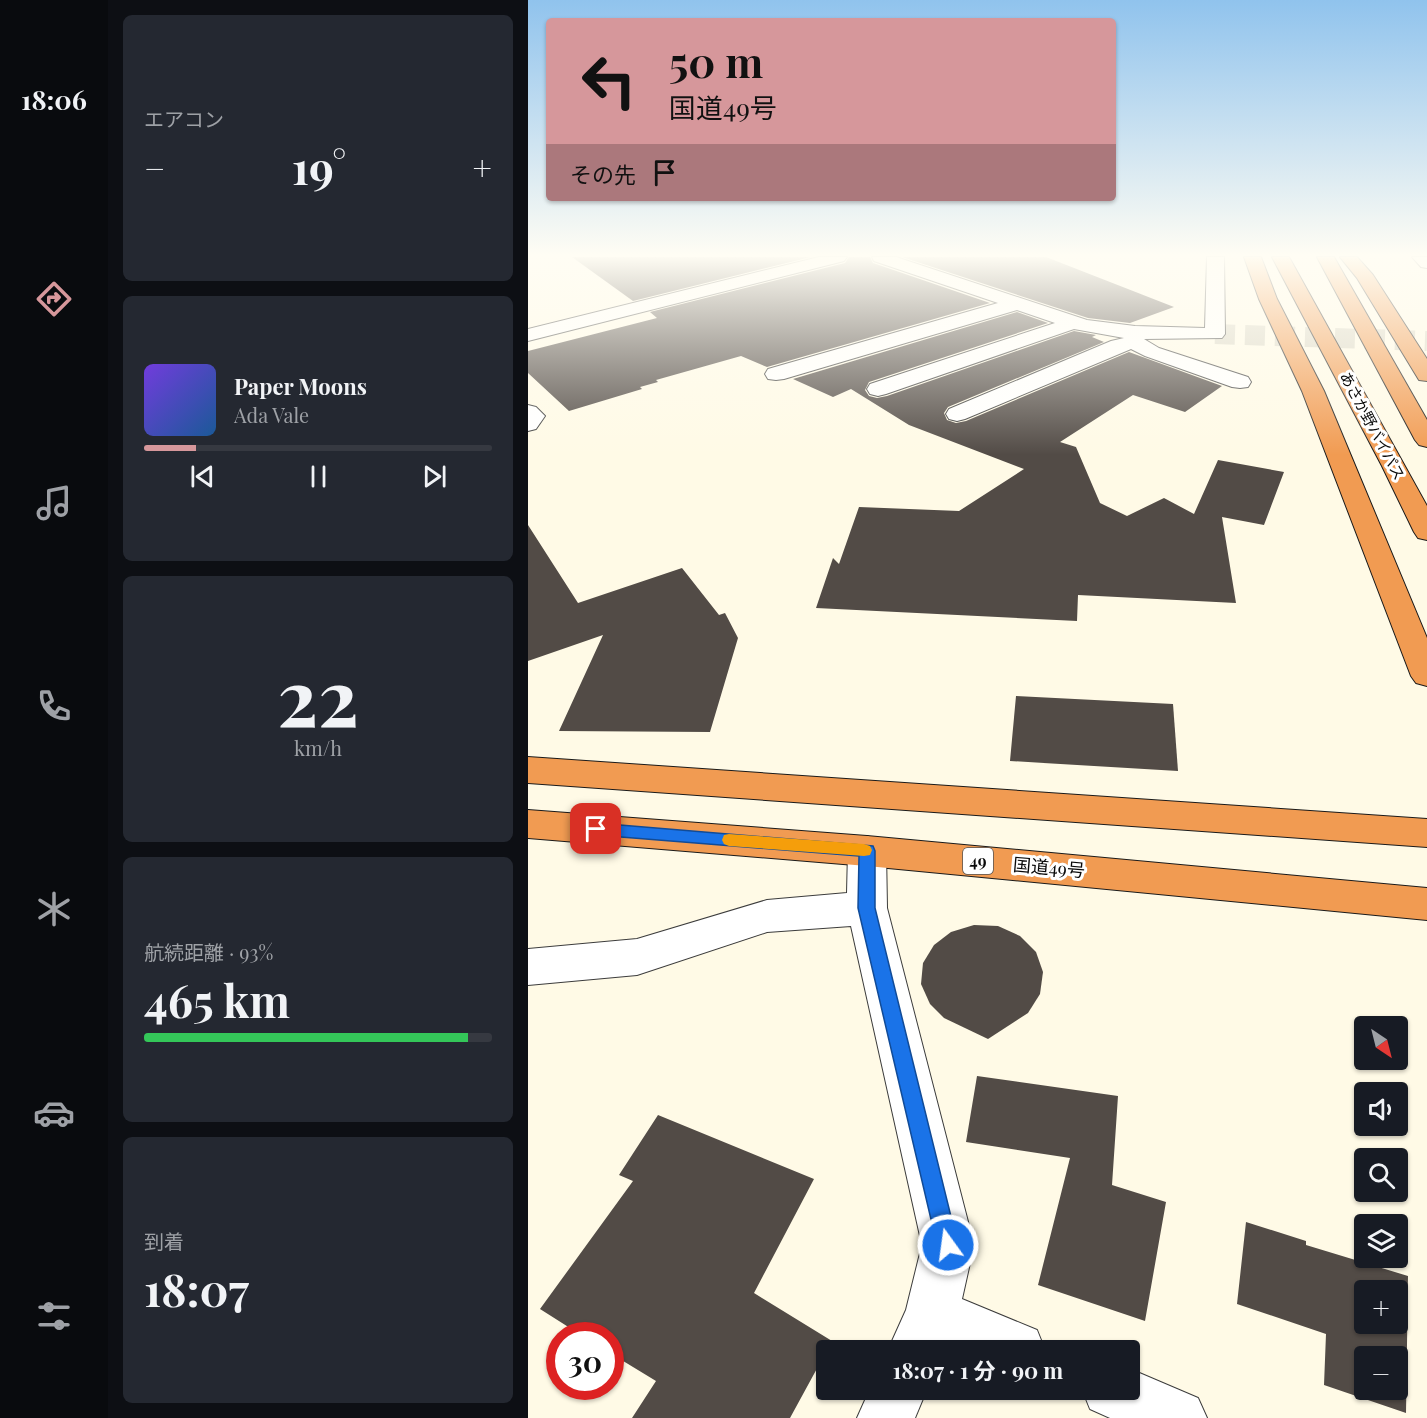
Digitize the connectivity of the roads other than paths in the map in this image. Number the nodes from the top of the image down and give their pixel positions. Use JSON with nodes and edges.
{"nodes":[{"id":1,"x":575,"y":323,"type":"edge"},
{"id":2,"x":950,"y":323,"type":"edge"},
{"id":3,"x":1215,"y":323,"type":"tunnel mouth"},
{"id":4,"x":1280,"y":323,"type":"edge"},
{"id":5,"x":1316,"y":323,"type":"edge"},
{"id":6,"x":1362,"y":323,"type":"edge"},
{"id":7,"x":1394,"y":323,"type":"edge"},
{"id":8,"x":1073,"y":324,"type":"joint"},
{"id":9,"x":528,"y":335,"type":"edge"},
{"id":10,"x":1134,"y":337,"type":"junction"},
{"id":11,"x":776,"y":374,"type":"dead end"},
{"id":12,"x":1427,"y":375,"type":"edge"},
{"id":13,"x":1240,"y":382,"type":"dead end"},
{"id":14,"x":878,"y":389,"type":"dead end"},
{"id":15,"x":528,"y":412,"type":"edge"},
{"id":16,"x":957,"y":414,"type":"dead end"},
{"id":17,"x":528,"y":424,"type":"edge"},
{"id":18,"x":1427,"y":440,"type":"edge"},
{"id":19,"x":1427,"y":532,"type":"edge"},
{"id":20,"x":1427,"y":676,"type":"edge"},
{"id":21,"x":528,"y":770,"type":"edge"},
{"id":22,"x":528,"y":824,"type":"edge"},
{"id":23,"x":1427,"y":833,"type":"edge"},
{"id":24,"x":867,"y":851,"type":"junction"},
{"id":25,"x":1427,"y":904,"type":"edge"},
{"id":26,"x":867,"y":908,"type":"junction"},
{"id":27,"x":528,"y":967,"type":"edge"},
{"id":28,"x":924,"y":1332,"type":"edge"},
{"id":29,"x":965,"y":1340,"type":"edge"},
{"id":30,"x":894,"y":1400,"type":"edge"},
{"id":31,"x":1136,"y":1400,"type":"edge"},
{"id":32,"x":886,"y":1418,"type":"edge"},
{"id":33,"x":1178,"y":1418,"type":"edge"}],
"edges":[{"from":1,"to":9,"type":"street"},
{"from":2,"to":11,"type":"street"},
{"from":3,"to":10,"type":"street"},
{"from":4,"to":20,"type":"highway"},
{"from":5,"to":19,"type":"highway","name":"あさか野バイパス"},
{"from":6,"to":18,"type":"highway"},
{"from":7,"to":12,"type":"highway"},
{"from":8,"to":10,"type":"street"},
{"from":8,"to":14,"type":"street"},
{"from":10,"to":13,"type":"street"},
{"from":10,"to":16,"type":"street"},
{"from":15,"to":17,"type":"street"},
{"from":21,"to":23,"type":"highway"},
{"from":22,"to":24,"type":"highway","name":"国道49号","number":"49"},
{"from":24,"to":25,"type":"highway","name":"国道49号","number":"49"},
{"from":24,"to":26,"type":"street"},
{"from":26,"to":27,"type":"street"},
{"from":26,"to":28,"type":"street"},
{"from":28,"to":29,"type":"street"},
{"from":30,"to":32,"type":"street"},
{"from":31,"to":33,"type":"street"}]}
